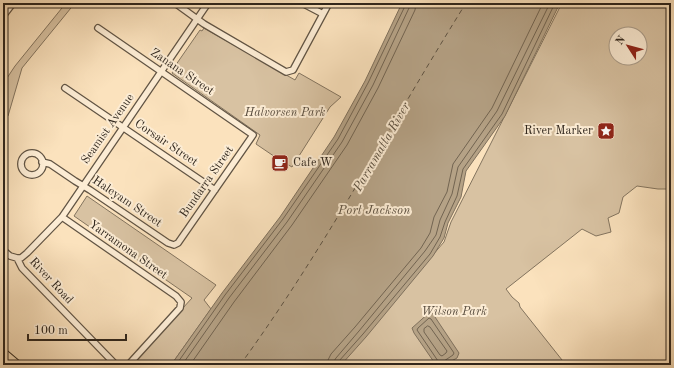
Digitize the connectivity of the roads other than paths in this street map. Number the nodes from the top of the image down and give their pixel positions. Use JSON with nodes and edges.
{"nodes":[{"id":1,"x":13,"y":3,"type":"edge"},
{"id":2,"x":175,"y":3,"type":"edge"},
{"id":3,"x":208,"y":3,"type":"edge"},
{"id":4,"x":302,"y":3,"type":"edge"},
{"id":5,"x":329,"y":3,"type":"edge"},
{"id":6,"x":323,"y":14,"type":"junction"},
{"id":7,"x":3,"y":16,"type":"edge"},
{"id":8,"x":197,"y":19,"type":"junction"},
{"id":9,"x":98,"y":28,"type":"dead end"},
{"id":10,"x":161,"y":72,"type":"junction"},
{"id":11,"x":65,"y":88,"type":"dead end"},
{"id":12,"x":123,"y":127,"type":"junction"},
{"id":13,"x":253,"y":135,"type":"joint"},
{"id":14,"x":42,"y":162,"type":"junction"},
{"id":15,"x":83,"y":185,"type":"junction"},
{"id":16,"x":215,"y":190,"type":"junction"},
{"id":17,"x":62,"y":217,"type":"junction"},
{"id":18,"x":178,"y":243,"type":"joint"},
{"id":19,"x":3,"y":250,"type":"edge"},
{"id":20,"x":17,"y":258,"type":"junction"},
{"id":21,"x":3,"y":354,"type":"edge"},
{"id":22,"x":16,"y":365,"type":"edge"},
{"id":23,"x":116,"y":365,"type":"edge"},
{"id":24,"x":127,"y":365,"type":"edge"}],
"edges":[{"from":1,"to":7,"type":"street"},
{"from":2,"to":8,"type":"street"},
{"from":3,"to":8,"type":"street","name":"Seamist Avenue"},
{"from":4,"to":6,"type":"street"},
{"from":5,"to":6,"type":"street"},
{"from":6,"to":8,"type":"street"},
{"from":8,"to":10,"type":"street","name":"Seamist Avenue"},
{"from":9,"to":10,"type":"street","name":"Zanana Street"},
{"from":10,"to":12,"type":"street","name":"Seamist Avenue"},
{"from":10,"to":13,"type":"street","name":"Zanana Street"},
{"from":11,"to":12,"type":"street","name":"Corsair Street"},
{"from":12,"to":15,"type":"street","name":"Seamist Avenue"},
{"from":12,"to":16,"type":"street","name":"Corsair Street"},
{"from":13,"to":16,"type":"street","name":"Bundarra Street"},
{"from":14,"to":14,"type":"street","name":"Haleyam Street"},
{"from":14,"to":15,"type":"street","name":"Haleyam Street"},
{"from":15,"to":17,"type":"street","name":"Seamist Avenue"},
{"from":15,"to":18,"type":"street","name":"Haleyam Street"},
{"from":16,"to":18,"type":"street","name":"Bundarra Street"},
{"from":17,"to":20,"type":"street","name":"Seamist Avenue"},
{"from":17,"to":24,"type":"street","name":"Yarramona Street"},
{"from":19,"to":20,"type":"street","name":"River Road"},
{"from":20,"to":23,"type":"street","name":"River Road"},
{"from":21,"to":22,"type":"highway"}]}
